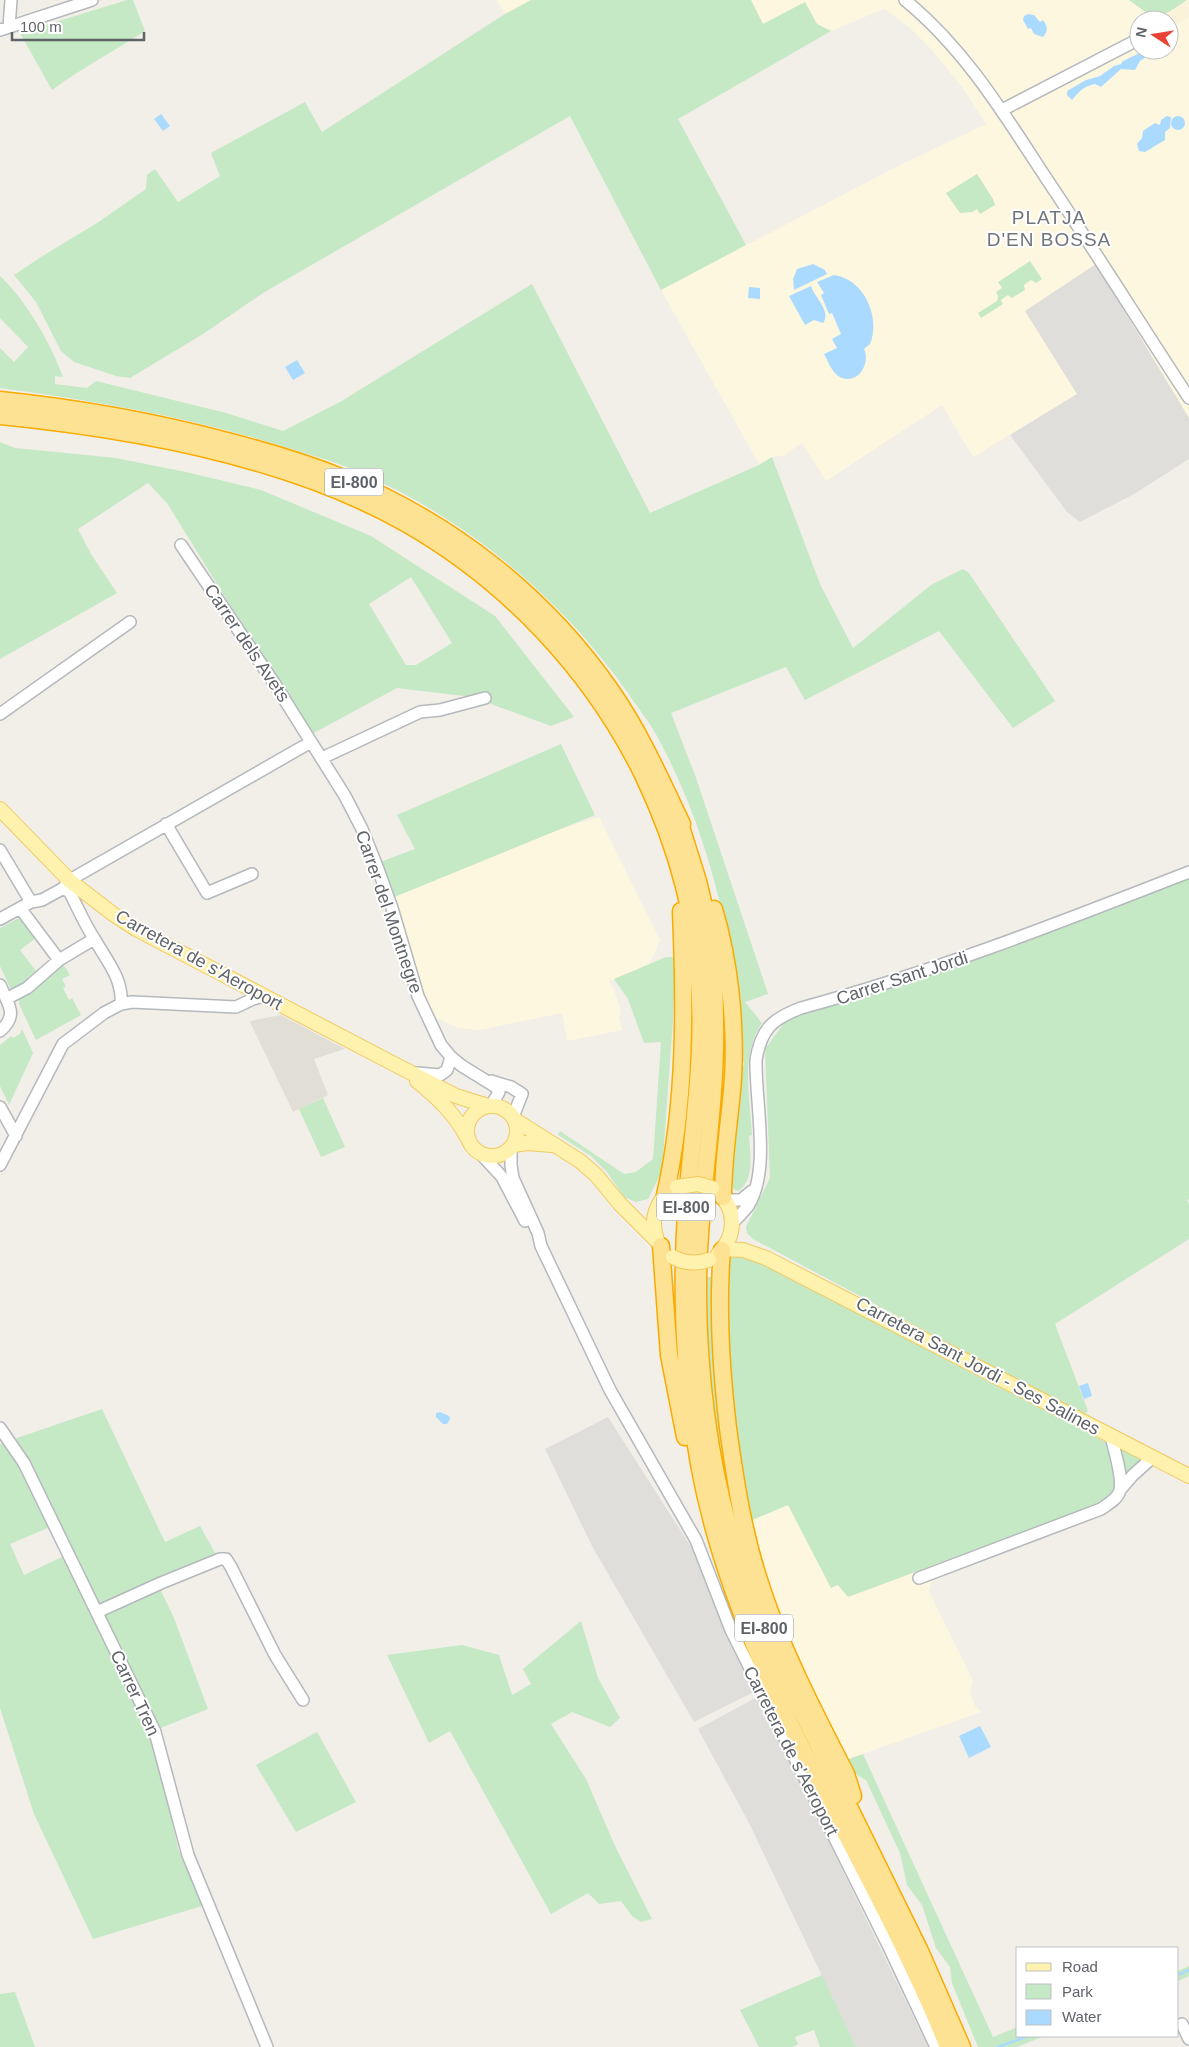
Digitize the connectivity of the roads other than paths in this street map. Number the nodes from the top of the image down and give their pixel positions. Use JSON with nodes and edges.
{"nodes":[{"id":1,"x":11,"y":0,"type":"edge"},
{"id":2,"x":92,"y":0,"type":"edge"},
{"id":3,"x":905,"y":0,"type":"edge"},
{"id":4,"x":5,"y":28,"type":"edge"},
{"id":5,"x":1129,"y":45,"type":"edge"},
{"id":6,"x":1002,"y":110,"type":"junction"},
{"id":7,"x":1189,"y":398,"type":"edge"},
{"id":8,"x":0,"y":400,"type":"edge"},
{"id":9,"x":0,"y":416,"type":"edge"},
{"id":10,"x":181,"y":545,"type":"dead end"},
{"id":11,"x":130,"y":622,"type":"dead end"},
{"id":12,"x":485,"y":698,"type":"dead end"},
{"id":13,"x":0,"y":714,"type":"edge"},
{"id":14,"x":310,"y":742,"type":"junction"},
{"id":15,"x":322,"y":758,"type":"junction"},
{"id":16,"x":0,"y":809,"type":"edge"},
{"id":17,"x":677,"y":814,"type":"junction"},
{"id":18,"x":166,"y":824,"type":"junction"},
{"id":19,"x":0,"y":850,"type":"edge"},
{"id":20,"x":680,"y":868,"type":"junction"},
{"id":21,"x":1189,"y":872,"type":"edge"},
{"id":22,"x":252,"y":874,"type":"dead end"},
{"id":23,"x":66,"y":885,"type":"junction"},
{"id":24,"x":30,"y":902,"type":"junction"},
{"id":25,"x":20,"y":908,"type":"junction"},
{"id":26,"x":0,"y":919,"type":"edge"},
{"id":27,"x":94,"y":939,"type":"junction"},
{"id":28,"x":59,"y":960,"type":"junction"},
{"id":29,"x":0,"y":985,"type":"edge"},
{"id":30,"x":264,"y":996,"type":"junction"},
{"id":31,"x":6,"y":999,"type":"junction"},
{"id":32,"x":121,"y":1004,"type":"junction"},
{"id":33,"x":0,"y":1031,"type":"edge"},
{"id":34,"x":451,"y":1058,"type":"junction"},
{"id":35,"x":394,"y":1064,"type":"junction"},
{"id":36,"x":413,"y":1073,"type":"junction"},
{"id":37,"x":484,"y":1079,"type":"junction"},
{"id":38,"x":489,"y":1106,"type":"junction"},
{"id":39,"x":0,"y":1108,"type":"edge"},
{"id":40,"x":514,"y":1119,"type":"junction"},
{"id":41,"x":16,"y":1136,"type":"junction"},
{"id":42,"x":468,"y":1140,"type":"junction"},
{"id":43,"x":555,"y":1146,"type":"junction"},
{"id":44,"x":512,"y":1147,"type":"junction"},
{"id":45,"x":482,"y":1155,"type":"junction"},
{"id":46,"x":0,"y":1165,"type":"edge"},
{"id":47,"x":756,"y":1186,"type":"junction"},
{"id":48,"x":667,"y":1195,"type":"junction"},
{"id":49,"x":720,"y":1195,"type":"junction"},
{"id":50,"x":620,"y":1204,"type":"junction"},
{"id":51,"x":732,"y":1225,"type":"junction"},
{"id":52,"x":534,"y":1231,"type":"junction"},
{"id":53,"x":664,"y":1248,"type":"junction"},
{"id":54,"x":718,"y":1253,"type":"junction"},
{"id":55,"x":766,"y":1258,"type":"junction"},
{"id":56,"x":2,"y":1432,"type":"edge"},
{"id":57,"x":1111,"y":1436,"type":"junction"},
{"id":58,"x":1153,"y":1457,"type":"junction"},
{"id":59,"x":1189,"y":1476,"type":"edge"},
{"id":60,"x":1120,"y":1490,"type":"junction"},
{"id":61,"x":714,"y":1527,"type":"junction"},
{"id":62,"x":919,"y":1578,"type":"dead end"},
{"id":63,"x":97,"y":1612,"type":"junction"},
{"id":64,"x":303,"y":1700,"type":"dead end"},
{"id":65,"x":871,"y":1850,"type":"junction"},
{"id":66,"x":1182,"y":2024,"type":"dead end"},
{"id":67,"x":1189,"y":2039,"type":"edge"},
{"id":68,"x":266,"y":2047,"type":"edge"},
{"id":69,"x":936,"y":2047,"type":"edge"},
{"id":70,"x":948,"y":2047,"type":"edge"},
{"id":71,"x":962,"y":2047,"type":"edge"}],
"edges":[{"from":1,"to":4,"type":"street"},
{"from":2,"to":4,"type":"street"},
{"from":3,"to":6,"type":"street"},
{"from":5,"to":6,"type":"street"},
{"from":6,"to":7,"type":"street"},
{"from":8,"to":17,"type":"highway","number":"EI-800"},
{"from":9,"to":20,"type":"highway","number":"EI-800"},
{"from":10,"to":14,"type":"street","name":"Carrer dels Avets"},
{"from":11,"to":13,"type":"street"},
{"from":12,"to":15,"type":"street"},
{"from":14,"to":15,"type":"street","name":"Carrer del Montnegre"},
{"from":14,"to":18,"type":"street"},
{"from":15,"to":34,"type":"street","name":"Carrer del Montnegre"},
{"from":16,"to":23,"type":"main road","name":"Carretera de s'Aeroport"},
{"from":17,"to":49,"type":"highway"},
{"from":17,"to":65,"type":"highway","number":"EI-800"},
{"from":18,"to":22,"type":"street"},
{"from":18,"to":23,"type":"street"},
{"from":19,"to":24,"type":"street"},
{"from":20,"to":48,"type":"highway"},
{"from":20,"to":61,"type":"highway","number":"EI-800"},
{"from":21,"to":47,"type":"street","name":"Carrer Sant Jordi"},
{"from":23,"to":24,"type":"street"},
{"from":23,"to":27,"type":"street"},
{"from":23,"to":30,"type":"main road","name":"Carretera de s'Aeroport"},
{"from":24,"to":25,"type":"street"},
{"from":25,"to":26,"type":"street"},
{"from":25,"to":28,"type":"street"},
{"from":27,"to":28,"type":"street"},
{"from":27,"to":32,"type":"street"},
{"from":28,"to":31,"type":"street"},
{"from":29,"to":31,"type":"street"},
{"from":30,"to":32,"type":"street"},
{"from":30,"to":35,"type":"main road","name":"Carretera de s'Aeroport"},
{"from":31,"to":33,"type":"street"},
{"from":32,"to":41,"type":"street"},
{"from":34,"to":36,"type":"street"},
{"from":34,"to":37,"type":"street","name":"Carrer del Montnegre"},
{"from":35,"to":36,"type":"main road"},
{"from":35,"to":42,"type":"main road"},
{"from":36,"to":38,"type":"main road"},
{"from":37,"to":38,"type":"street","name":"Carrer del Montnegre"},
{"from":37,"to":40,"type":"street","name":"Carrer del Montnegre"},
{"from":38,"to":40,"type":"main road"},
{"from":38,"to":42,"type":"main road"},
{"from":39,"to":41,"type":"street"},
{"from":40,"to":43,"type":"main road"},
{"from":40,"to":44,"type":"main road"},
{"from":41,"to":46,"type":"street"},
{"from":42,"to":45,"type":"main road"},
{"from":43,"to":44,"type":"main road"},
{"from":43,"to":50,"type":"main road"},
{"from":44,"to":45,"type":"main road"},
{"from":44,"to":52,"type":"street"},
{"from":45,"to":52,"type":"street"},
{"from":47,"to":49,"type":"street"},
{"from":47,"to":51,"type":"street","name":"Carrer Sant Jordi"},
{"from":48,"to":49,"type":"main road","bridge":true},
{"from":48,"to":50,"type":"main road"},
{"from":48,"to":53,"type":"main road"},
{"from":49,"to":51,"type":"main road"},
{"from":50,"to":53,"type":"main road"},
{"from":51,"to":54,"type":"main road"},
{"from":51,"to":55,"type":"main road","name":"Carretera Sant Jordi - Ses Salines"},
{"from":52,"to":69,"type":"street","name":"Carretera de s'Aeroport"},
{"from":53,"to":54,"type":"main road","bridge":true},
{"from":53,"to":61,"type":"highway"},
{"from":54,"to":55,"type":"main road","name":"Carretera Sant Jordi - Ses Salines"},
{"from":54,"to":65,"type":"highway"},
{"from":55,"to":57,"type":"main road","name":"Carretera Sant Jordi - Ses Salines"},
{"from":56,"to":63,"type":"street","name":"Carrer Tren"},
{"from":57,"to":58,"type":"main road","name":"Carretera Sant Jordi - Ses Salines"},
{"from":57,"to":60,"type":"street"},
{"from":58,"to":59,"type":"main road","name":"Carretera Sant Jordi - Ses Salines"},
{"from":58,"to":60,"type":"street"},
{"from":60,"to":62,"type":"street"},
{"from":61,"to":70,"type":"highway","number":"EI-800"},
{"from":63,"to":64,"type":"street"},
{"from":63,"to":68,"type":"street","name":"Carrer Tren"},
{"from":65,"to":71,"type":"highway","number":"EI-800"},
{"from":66,"to":67,"type":"street"}]}
